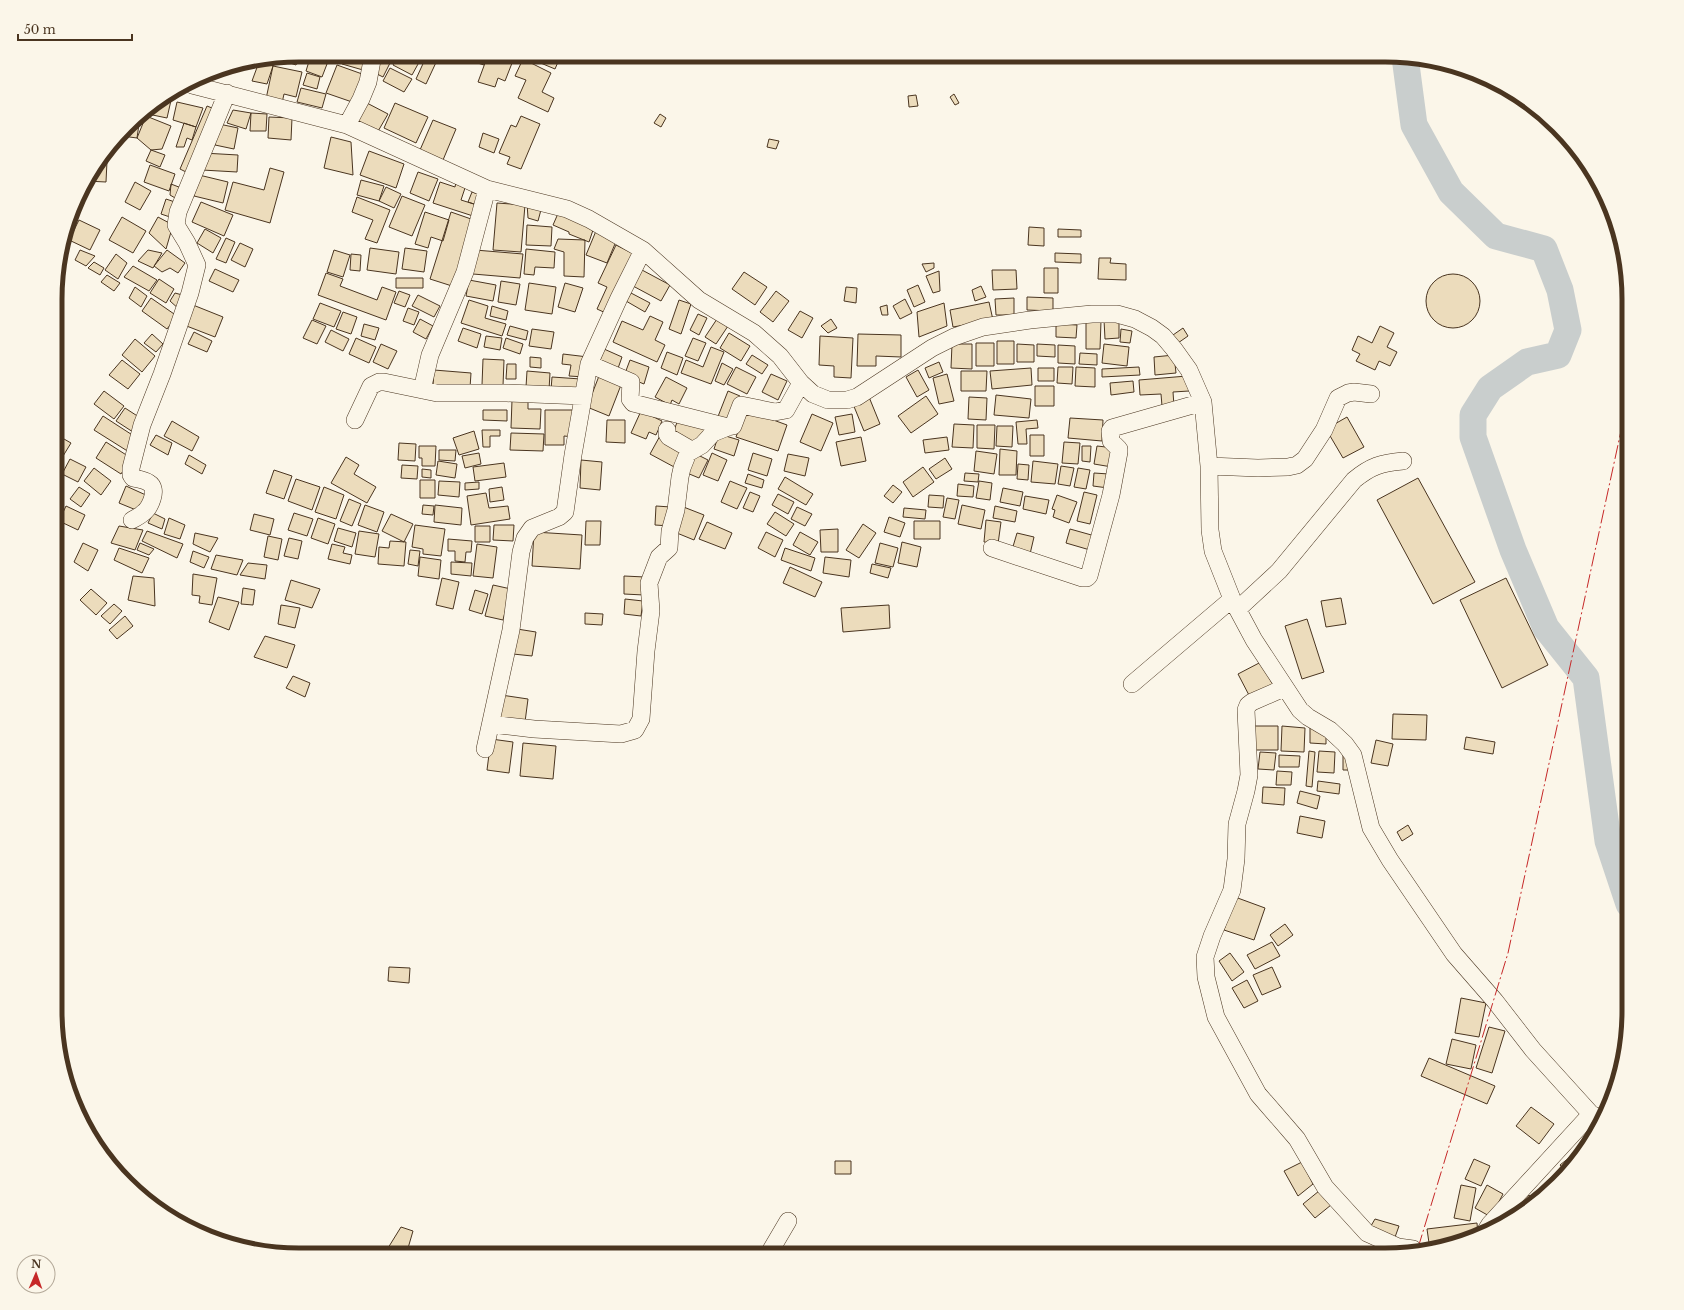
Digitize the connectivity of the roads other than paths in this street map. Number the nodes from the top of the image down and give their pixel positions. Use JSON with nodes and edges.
{"nodes":[{"id":1,"x":372,"y":62,"type":"edge"},
{"id":2,"x":195,"y":86,"type":"edge"},
{"id":3,"x":226,"y":93,"type":"junction"},
{"id":4,"x":347,"y":125,"type":"junction"},
{"id":5,"x":487,"y":189,"type":"junction"},
{"id":6,"x":642,"y":250,"type":"junction"},
{"id":7,"x":589,"y":364,"type":"junction"},
{"id":8,"x":801,"y":383,"type":"junction"},
{"id":9,"x":422,"y":390,"type":"junction"},
{"id":10,"x":1371,"y":394,"type":"dead end"},
{"id":11,"x":583,"y":396,"type":"junction"},
{"id":12,"x":1203,"y":402,"type":"junction"},
{"id":13,"x":355,"y":420,"type":"dead end"},
{"id":14,"x":728,"y":427,"type":"junction"},
{"id":15,"x":667,"y":430,"type":"dead end"},
{"id":16,"x":688,"y":453,"type":"junction"},
{"id":17,"x":1403,"y":461,"type":"dead end"},
{"id":18,"x":1209,"y":466,"type":"junction"},
{"id":19,"x":132,"y":520,"type":"dead end"},
{"id":20,"x":992,"y":548,"type":"dead end"},
{"id":21,"x":1235,"y":604,"type":"junction"},
{"id":22,"x":1132,"y":684,"type":"dead end"},
{"id":23,"x":1284,"y":688,"type":"junction"},
{"id":24,"x":491,"y":724,"type":"junction"},
{"id":25,"x":485,"y":749,"type":"dead end"},
{"id":26,"x":1596,"y":1116,"type":"edge"},
{"id":27,"x":788,"y":1221,"type":"dead end"},
{"id":28,"x":1490,"y":1224,"type":"edge"},
{"id":29,"x":1399,"y":1247,"type":"edge"},
{"id":30,"x":772,"y":1248,"type":"edge"}],
"edges":[{"from":1,"to":4,"type":"street"},
{"from":2,"to":3,"type":"street"},
{"from":3,"to":4,"type":"street"},
{"from":3,"to":19,"type":"street"},
{"from":4,"to":5,"type":"street"},
{"from":5,"to":6,"type":"street"},
{"from":5,"to":9,"type":"street"},
{"from":6,"to":7,"type":"street"},
{"from":6,"to":8,"type":"street"},
{"from":7,"to":11,"type":"street"},
{"from":7,"to":14,"type":"street"},
{"from":8,"to":12,"type":"street"},
{"from":8,"to":14,"type":"street"},
{"from":9,"to":11,"type":"street"},
{"from":9,"to":13,"type":"street"},
{"from":10,"to":18,"type":"street"},
{"from":11,"to":24,"type":"street"},
{"from":12,"to":18,"type":"street"},
{"from":12,"to":20,"type":"street"},
{"from":14,"to":16,"type":"street"},
{"from":15,"to":16,"type":"street"},
{"from":16,"to":24,"type":"street"},
{"from":17,"to":21,"type":"street"},
{"from":18,"to":21,"type":"street"},
{"from":21,"to":22,"type":"street"},
{"from":21,"to":23,"type":"street"},
{"from":23,"to":26,"type":"street"},
{"from":23,"to":29,"type":"street"},
{"from":24,"to":25,"type":"street"},
{"from":26,"to":28,"type":"street"},
{"from":27,"to":30,"type":"street"}]}
